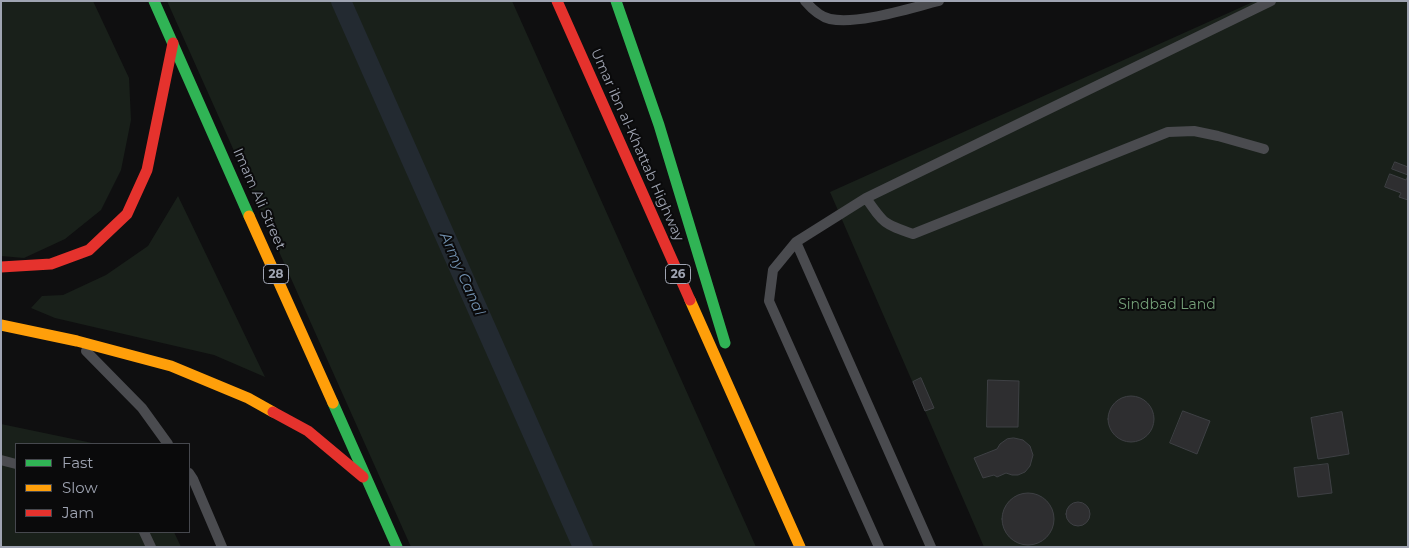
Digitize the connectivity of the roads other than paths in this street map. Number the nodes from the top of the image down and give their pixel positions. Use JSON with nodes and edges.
{"nodes":[{"id":1,"x":154,"y":1,"type":"edge"},
{"id":2,"x":557,"y":1,"type":"edge"},
{"id":3,"x":616,"y":1,"type":"edge"},
{"id":4,"x":805,"y":1,"type":"edge"},
{"id":5,"x":939,"y":1,"type":"edge"},
{"id":6,"x":1271,"y":1,"type":"edge"},
{"id":7,"x":173,"y":44,"type":"junction"},
{"id":8,"x":1264,"y":149,"type":"dead end"},
{"id":9,"x":866,"y":198,"type":"junction"},
{"id":10,"x":796,"y":242,"type":"junction"},
{"id":11,"x":1,"y":267,"type":"edge"},
{"id":12,"x":1,"y":325,"type":"edge"},
{"id":13,"x":77,"y":341,"type":"junction"},
{"id":14,"x":167,"y":443,"type":"edge"},
{"id":15,"x":758,"y":454,"type":"junction"},
{"id":16,"x":1,"y":460,"type":"edge"},
{"id":17,"x":15,"y":464,"type":"edge"},
{"id":18,"x":190,"y":474,"type":"edge"},
{"id":19,"x":368,"y":482,"type":"junction"},
{"id":20,"x":144,"y":533,"type":"edge"},
{"id":21,"x":151,"y":547,"type":"edge"},
{"id":22,"x":222,"y":547,"type":"edge"},
{"id":23,"x":397,"y":547,"type":"edge"},
{"id":24,"x":800,"y":547,"type":"edge"},
{"id":25,"x":879,"y":547,"type":"edge"},
{"id":26,"x":931,"y":547,"type":"edge"}],
"edges":[{"from":1,"to":7,"type":"highway","name":"Imam Ali Street","number":"28"},
{"from":2,"to":15,"type":"highway","name":"Umar ibn al-Khattab Highway","number":"26"},
{"from":3,"to":15,"type":"highway"},
{"from":4,"to":5,"type":"lane"},
{"from":6,"to":9,"type":"lane"},
{"from":7,"to":11,"type":"highway"},
{"from":7,"to":19,"type":"highway","name":"Imam Ali Street","number":"28"},
{"from":8,"to":9,"type":"lane"},
{"from":9,"to":10,"type":"lane"},
{"from":10,"to":25,"type":"lane"},
{"from":10,"to":26,"type":"lane"},
{"from":12,"to":13,"type":"highway"},
{"from":13,"to":14,"type":"lane"},
{"from":13,"to":19,"type":"highway"},
{"from":15,"to":24,"type":"highway","name":"Umar ibn al-Khattab Highway","number":"26"},
{"from":16,"to":17,"type":"lane"},
{"from":18,"to":22,"type":"lane"},
{"from":19,"to":23,"type":"highway","name":"Imam Ali Street","number":"28"},
{"from":20,"to":21,"type":"lane"}]}
